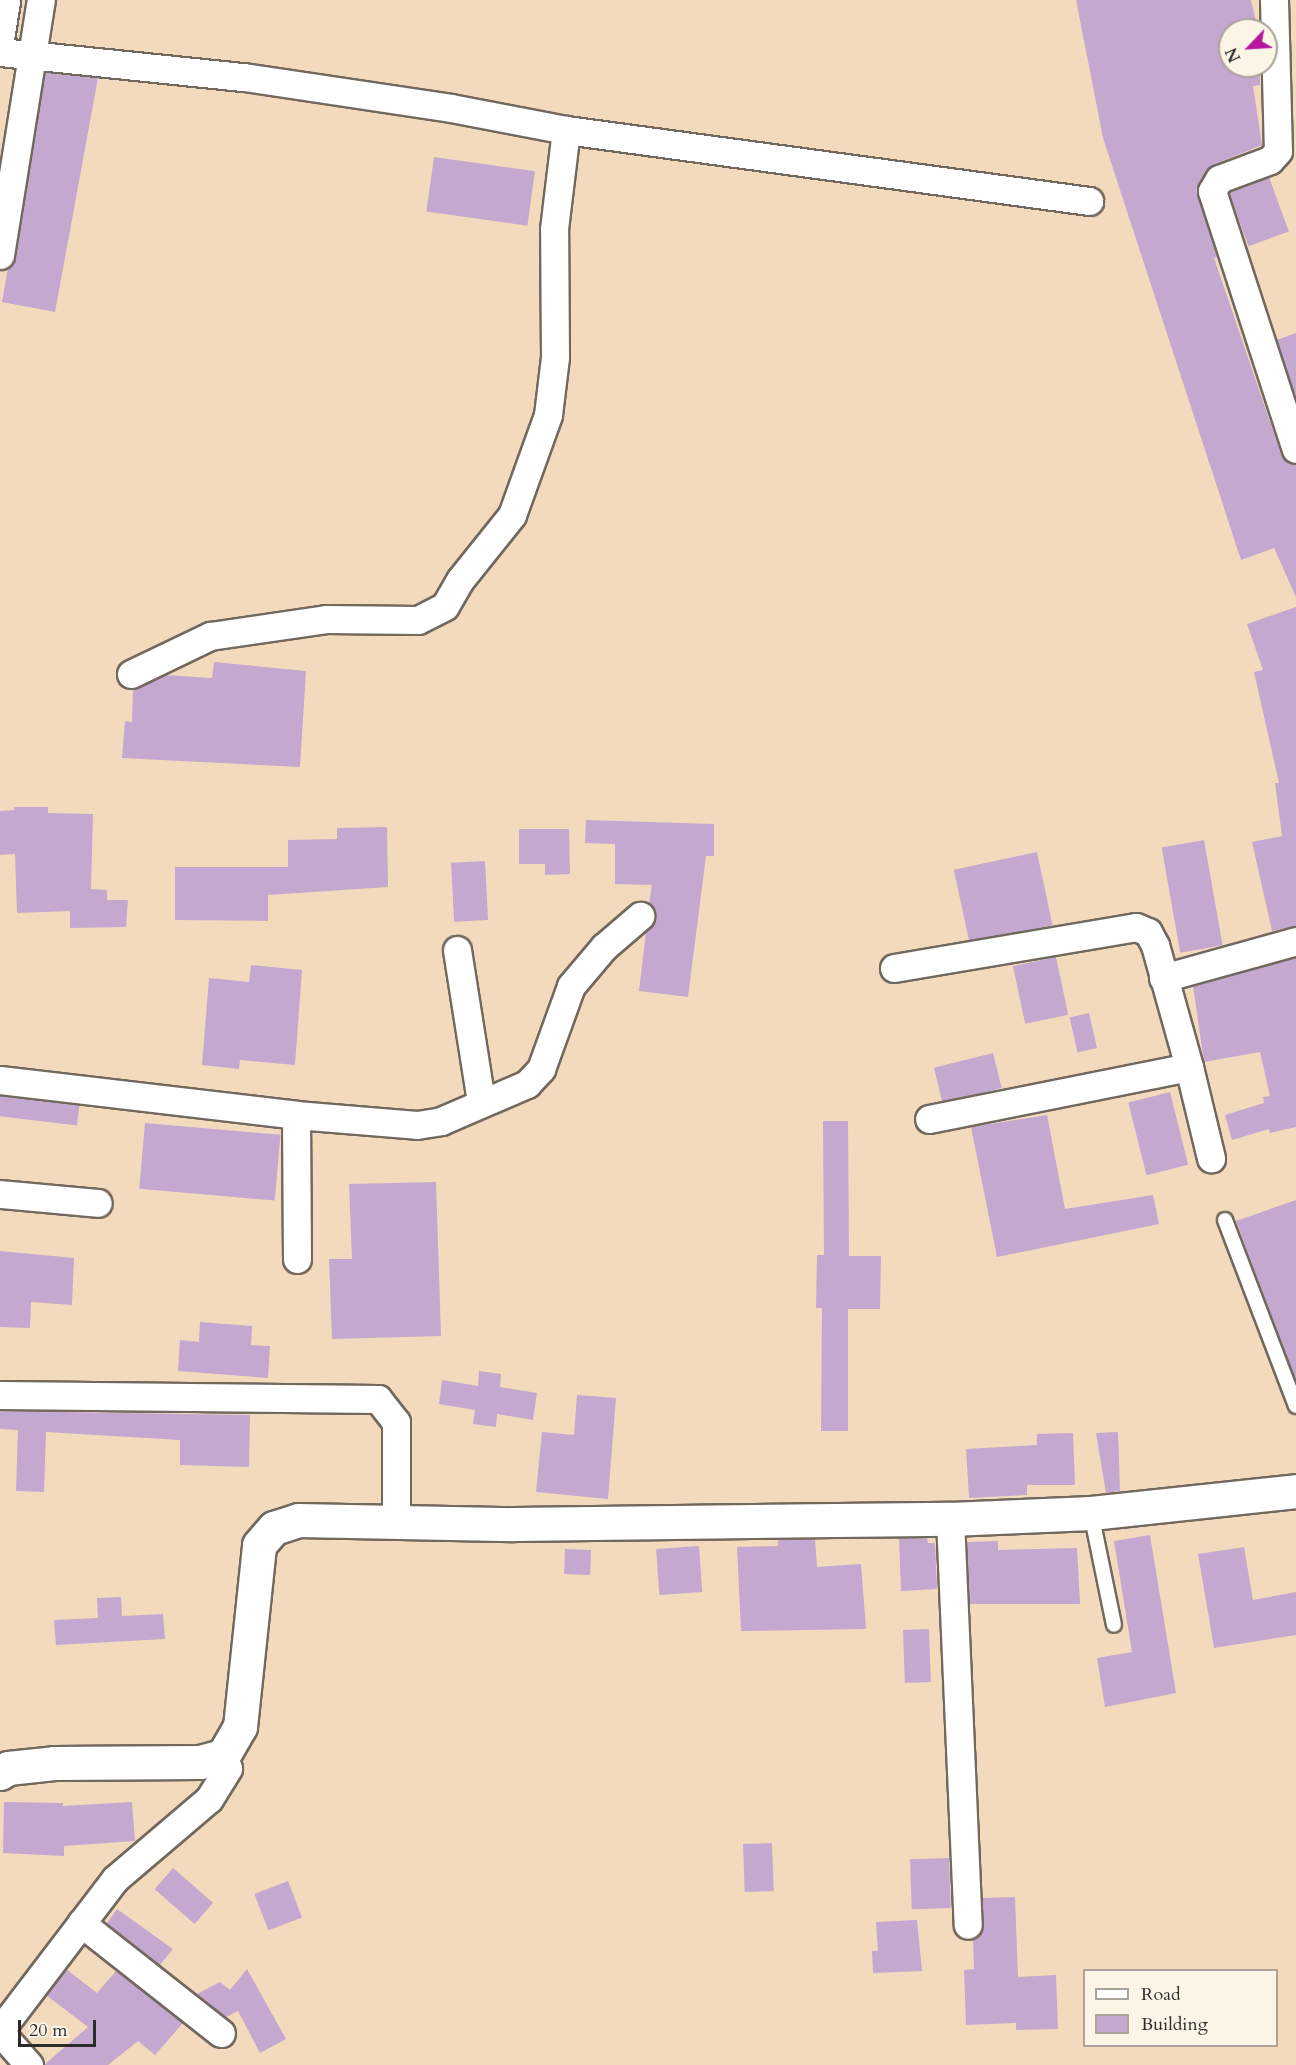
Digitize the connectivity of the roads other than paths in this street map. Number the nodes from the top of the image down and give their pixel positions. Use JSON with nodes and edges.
{"nodes":[{"id":1,"x":6,"y":0,"type":"edge"},
{"id":2,"x":41,"y":0,"type":"edge"},
{"id":3,"x":1274,"y":0,"type":"edge"},
{"id":4,"x":0,"y":39,"type":"edge"},
{"id":5,"x":0,"y":52,"type":"edge"},
{"id":6,"x":32,"y":58,"type":"junction"},
{"id":7,"x":566,"y":130,"type":"junction"},
{"id":8,"x":1089,"y":201,"type":"dead end"},
{"id":9,"x":0,"y":255,"type":"edge"},
{"id":10,"x":1296,"y":449,"type":"edge"},
{"id":11,"x":131,"y":674,"type":"dead end"},
{"id":12,"x":640,"y":916,"type":"dead end"},
{"id":13,"x":1296,"y":940,"type":"edge"},
{"id":14,"x":457,"y":950,"type":"dead end"},
{"id":15,"x":894,"y":968,"type":"dead end"},
{"id":16,"x":1163,"y":978,"type":"junction"},
{"id":17,"x":1190,"y":1067,"type":"junction"},
{"id":18,"x":0,"y":1080,"type":"edge"},
{"id":19,"x":481,"y":1102,"type":"junction"},
{"id":20,"x":296,"y":1115,"type":"junction"},
{"id":21,"x":929,"y":1119,"type":"dead end"},
{"id":22,"x":1211,"y":1158,"type":"dead end"},
{"id":23,"x":0,"y":1194,"type":"edge"},
{"id":24,"x":98,"y":1203,"type":"dead end"},
{"id":25,"x":1225,"y":1220,"type":"dead end"},
{"id":26,"x":297,"y":1259,"type":"dead end"},
{"id":27,"x":0,"y":1395,"type":"edge"},
{"id":28,"x":1296,"y":1406,"type":"edge"},
{"id":29,"x":1296,"y":1491,"type":"edge"},
{"id":30,"x":1091,"y":1513,"type":"junction"},
{"id":31,"x":950,"y":1520,"type":"junction"},
{"id":32,"x":396,"y":1522,"type":"junction"},
{"id":33,"x":1114,"y":1625,"type":"dead end"},
{"id":34,"x":223,"y":1756,"type":"junction"},
{"id":35,"x":0,"y":1773,"type":"edge"},
{"id":36,"x":81,"y":1923,"type":"junction"},
{"id":37,"x":968,"y":1925,"type":"dead end"},
{"id":38,"x":0,"y":2031,"type":"edge"},
{"id":39,"x":221,"y":2033,"type":"dead end"},
{"id":40,"x":29,"y":2065,"type":"edge"}],
"edges":[{"from":1,"to":4,"type":"street"},
{"from":2,"to":6,"type":"street"},
{"from":3,"to":10,"type":"street"},
{"from":5,"to":6,"type":"street"},
{"from":6,"to":7,"type":"street"},
{"from":6,"to":9,"type":"street"},
{"from":7,"to":8,"type":"street"},
{"from":7,"to":11,"type":"street"},
{"from":12,"to":19,"type":"street"},
{"from":13,"to":16,"type":"street"},
{"from":14,"to":19,"type":"street"},
{"from":15,"to":16,"type":"street"},
{"from":16,"to":17,"type":"street"},
{"from":17,"to":21,"type":"street"},
{"from":17,"to":22,"type":"street"},
{"from":18,"to":20,"type":"street"},
{"from":19,"to":20,"type":"street"},
{"from":20,"to":26,"type":"street"},
{"from":23,"to":24,"type":"street"},
{"from":25,"to":28,"type":"lane"},
{"from":27,"to":32,"type":"street"},
{"from":29,"to":30,"type":"street"},
{"from":30,"to":31,"type":"street"},
{"from":30,"to":33,"type":"lane"},
{"from":31,"to":32,"type":"street"},
{"from":31,"to":37,"type":"street"},
{"from":32,"to":34,"type":"street"},
{"from":34,"to":35,"type":"street"},
{"from":34,"to":36,"type":"street"},
{"from":36,"to":38,"type":"street"},
{"from":36,"to":39,"type":"street"},
{"from":38,"to":40,"type":"street"}]}
